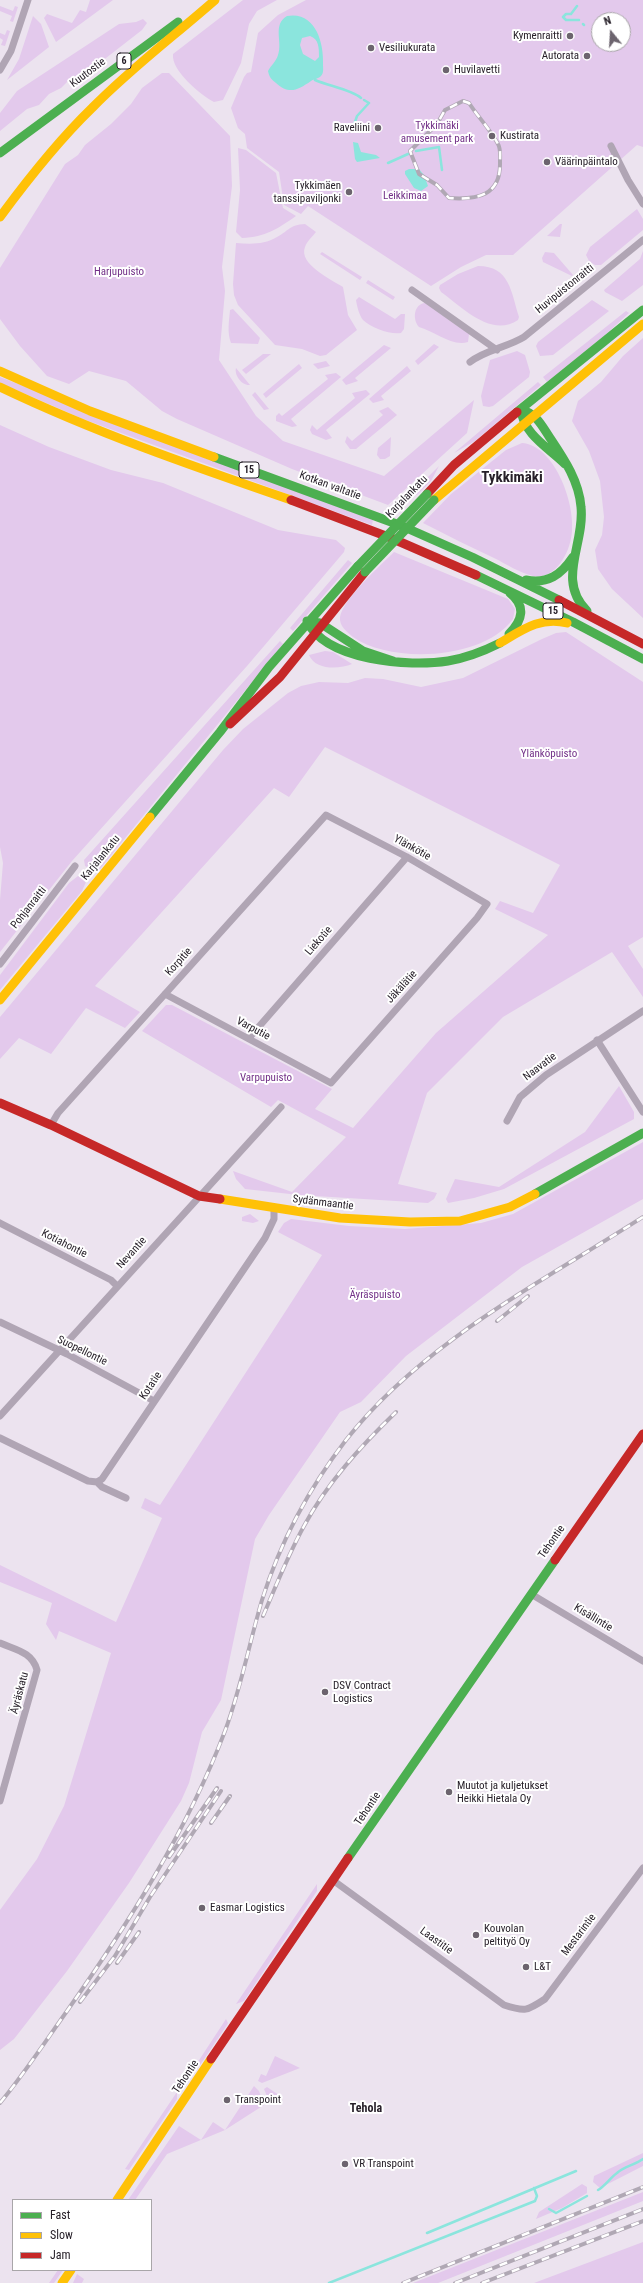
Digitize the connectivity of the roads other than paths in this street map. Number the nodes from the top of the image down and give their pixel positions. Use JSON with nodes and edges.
{"nodes":[{"id":1,"x":28,"y":0,"type":"edge"},
{"id":2,"x":209,"y":0,"type":"edge"},
{"id":3,"x":216,"y":0,"type":"edge"},
{"id":4,"x":0,"y":70,"type":"edge"},
{"id":5,"x":40,"y":124,"type":"junction"},
{"id":6,"x":612,"y":146,"type":"dead end"},
{"id":7,"x":0,"y":149,"type":"edge"},
{"id":8,"x":0,"y":153,"type":"edge"},
{"id":9,"x":643,"y":204,"type":"edge"},
{"id":10,"x":0,"y":217,"type":"edge"},
{"id":11,"x":643,"y":240,"type":"edge"},
{"id":12,"x":412,"y":290,"type":"dead end"},
{"id":13,"x":643,"y":310,"type":"edge"},
{"id":14,"x":643,"y":324,"type":"edge"},
{"id":15,"x":497,"y":350,"type":"junction"},
{"id":16,"x":470,"y":362,"type":"dead end"},
{"id":17,"x":0,"y":371,"type":"edge"},
{"id":18,"x":0,"y":387,"type":"edge"},
{"id":19,"x":0,"y":396,"type":"edge"},
{"id":20,"x":31,"y":403,"type":"junction"},
{"id":21,"x":521,"y":410,"type":"junction"},
{"id":22,"x":534,"y":415,"type":"junction"},
{"id":23,"x":525,"y":423,"type":"junction"},
{"id":24,"x":565,"y":464,"type":"junction"},
{"id":25,"x":431,"y":497,"type":"junction"},
{"id":26,"x":575,"y":553,"type":"junction"},
{"id":27,"x":497,"y":569,"type":"junction"},
{"id":28,"x":497,"y":585,"type":"junction"},
{"id":29,"x":307,"y":620,"type":"junction"},
{"id":30,"x":603,"y":623,"type":"junction"},
{"id":31,"x":323,"y":624,"type":"junction"},
{"id":32,"x":316,"y":634,"type":"junction"},
{"id":33,"x":607,"y":640,"type":"junction"},
{"id":34,"x":502,"y":641,"type":"junction"},
{"id":35,"x":643,"y":644,"type":"edge"},
{"id":36,"x":643,"y":659,"type":"edge"},
{"id":37,"x":393,"y":661,"type":"junction"},
{"id":38,"x":220,"y":732,"type":"junction"},
{"id":39,"x":326,"y":815,"type":"joint"},
{"id":40,"x":407,"y":857,"type":"junction"},
{"id":41,"x":75,"y":866,"type":"dead end"},
{"id":42,"x":487,"y":904,"type":"joint"},
{"id":43,"x":0,"y":964,"type":"edge"},
{"id":44,"x":165,"y":994,"type":"junction"},
{"id":45,"x":0,"y":1000,"type":"edge"},
{"id":46,"x":643,"y":1011,"type":"edge"},
{"id":47,"x":249,"y":1038,"type":"junction"},
{"id":48,"x":596,"y":1040,"type":"junction"},
{"id":49,"x":331,"y":1083,"type":"joint"},
{"id":50,"x":0,"y":1103,"type":"edge"},
{"id":51,"x":281,"y":1107,"type":"dead end"},
{"id":52,"x":643,"y":1112,"type":"edge"},
{"id":53,"x":507,"y":1121,"type":"dead end"},
{"id":54,"x":51,"y":1125,"type":"junction"},
{"id":55,"x":643,"y":1133,"type":"edge"},
{"id":56,"x":199,"y":1196,"type":"junction"},
{"id":57,"x":274,"y":1209,"type":"junction"},
{"id":58,"x":0,"y":1223,"type":"edge"},
{"id":59,"x":117,"y":1286,"type":"junction"},
{"id":60,"x":0,"y":1322,"type":"edge"},
{"id":61,"x":58,"y":1351,"type":"junction"},
{"id":62,"x":154,"y":1401,"type":"junction"},
{"id":63,"x":0,"y":1416,"type":"edge"},
{"id":64,"x":643,"y":1434,"type":"edge"},
{"id":65,"x":0,"y":1438,"type":"edge"},
{"id":66,"x":97,"y":1482,"type":"junction"},
{"id":67,"x":126,"y":1498,"type":"dead end"},
{"id":68,"x":531,"y":1594,"type":"junction"},
{"id":69,"x":0,"y":1643,"type":"edge"},
{"id":70,"x":643,"y":1661,"type":"edge"},
{"id":71,"x":3,"y":1783,"type":"edge"},
{"id":72,"x":0,"y":1801,"type":"edge"},
{"id":73,"x":643,"y":1868,"type":"edge"},
{"id":74,"x":334,"y":1881,"type":"junction"},
{"id":75,"x":528,"y":2008,"type":"joint"},
{"id":76,"x":118,"y":2199,"type":"edge"},
{"id":77,"x":70,"y":2271,"type":"edge"},
{"id":78,"x":62,"y":2283,"type":"edge"}],
"edges":[{"from":1,"to":4,"type":"street"},
{"from":2,"to":5,"type":"main road","name":"Kuutostie","number":"6"},
{"from":3,"to":10,"type":"main road"},
{"from":5,"to":7,"type":"main road"},
{"from":5,"to":8,"type":"main road","number":"6"},
{"from":6,"to":9,"type":"street"},
{"from":11,"to":15,"type":"street","name":"Huvipuistonraitti"},
{"from":12,"to":15,"type":"street"},
{"from":13,"to":21,"type":"main road","name":"Karjalankatu"},
{"from":14,"to":22,"type":"main road","name":"Karjalankatu"},
{"from":15,"to":16,"type":"street","name":"Huvipuistonraitti"},
{"from":17,"to":27,"type":"main road","name":"Kotkan valtatie","number":"15"},
{"from":18,"to":20,"type":"main road","number":"15"},
{"from":19,"to":20,"type":"main road"},
{"from":20,"to":28,"type":"main road","number":"15"},
{"from":21,"to":22,"type":"main road"},
{"from":21,"to":23,"type":"main road"},
{"from":21,"to":25,"type":"main road","name":"Karjalankatu"},
{"from":22,"to":23,"type":"main road","name":"Karjalankatu"},
{"from":22,"to":24,"type":"main road"},
{"from":23,"to":24,"type":"main road"},
{"from":23,"to":25,"type":"main road","name":"Karjalankatu"},
{"from":24,"to":26,"type":"main road"},
{"from":25,"to":29,"type":"main road","name":"Karjalankatu","bridge":true},
{"from":25,"to":31,"type":"main road","name":"Karjalankatu","bridge":true},
{"from":26,"to":27,"type":"main road"},
{"from":26,"to":30,"type":"main road"},
{"from":27,"to":30,"type":"main road","name":"Kotkan valtatie","number":"15"},
{"from":28,"to":33,"type":"main road","number":"15"},
{"from":28,"to":34,"type":"main road"},
{"from":29,"to":31,"type":"main road"},
{"from":29,"to":32,"type":"main road"},
{"from":29,"to":38,"type":"main road","name":"Karjalankatu"},
{"from":30,"to":35,"type":"main road","name":"Kotkan valtatie","number":"15"},
{"from":31,"to":32,"type":"main road","name":"Karjalankatu"},
{"from":31,"to":37,"type":"main road"},
{"from":32,"to":37,"type":"main road"},
{"from":32,"to":38,"type":"main road","name":"Karjalankatu"},
{"from":33,"to":34,"type":"main road"},
{"from":33,"to":36,"type":"main road","number":"15"},
{"from":34,"to":37,"type":"main road"},
{"from":38,"to":45,"type":"main road","name":"Karjalankatu"},
{"from":39,"to":40,"type":"street","name":"Ylänkötie"},
{"from":39,"to":44,"type":"street","name":"Korpitie"},
{"from":40,"to":42,"type":"street","name":"Ylänkötie"},
{"from":40,"to":47,"type":"street","name":"Liekotie"},
{"from":41,"to":43,"type":"street","name":"Pohjanraitti"},
{"from":42,"to":49,"type":"street","name":"Jäkälätie"},
{"from":44,"to":47,"type":"street","name":"Varputie"},
{"from":44,"to":54,"type":"street","name":"Korpitie"},
{"from":46,"to":48,"type":"street","name":"Naavatie"},
{"from":47,"to":49,"type":"street","name":"Varputie"},
{"from":48,"to":52,"type":"street"},
{"from":48,"to":53,"type":"street","name":"Naavatie"},
{"from":50,"to":54,"type":"main road","name":"Sydänmaantie"},
{"from":51,"to":56,"type":"street","name":"Nevantie"},
{"from":54,"to":56,"type":"main road","name":"Sydänmaantie"},
{"from":55,"to":57,"type":"main road","name":"Sydänmaantie"},
{"from":56,"to":57,"type":"main road","name":"Sydänmaantie"},
{"from":56,"to":59,"type":"street","name":"Nevantie"},
{"from":57,"to":62,"type":"street","name":"Kotatie"},
{"from":58,"to":59,"type":"street","name":"Kotiahontie"},
{"from":59,"to":61,"type":"street","name":"Nevantie"},
{"from":60,"to":61,"type":"street","name":"Suopellontie"},
{"from":61,"to":62,"type":"street","name":"Suopellontie"},
{"from":61,"to":63,"type":"street","name":"Nevantie"},
{"from":62,"to":66,"type":"street","name":"Kotatie"},
{"from":64,"to":68,"type":"main road","name":"Tehontie"},
{"from":65,"to":66,"type":"street"},
{"from":66,"to":67,"type":"street"},
{"from":68,"to":70,"type":"street","name":"Kisällintie"},
{"from":68,"to":74,"type":"main road","name":"Tehontie"},
{"from":69,"to":71,"type":"street","name":"Äyräskatu"},
{"from":71,"to":72,"type":"street","name":"Äyräskatu"},
{"from":73,"to":75,"type":"street","name":"Mestarintie"},
{"from":74,"to":75,"type":"street","name":"Laastitie"},
{"from":74,"to":76,"type":"main road","name":"Tehontie"},
{"from":77,"to":78,"type":"main road"}]}
